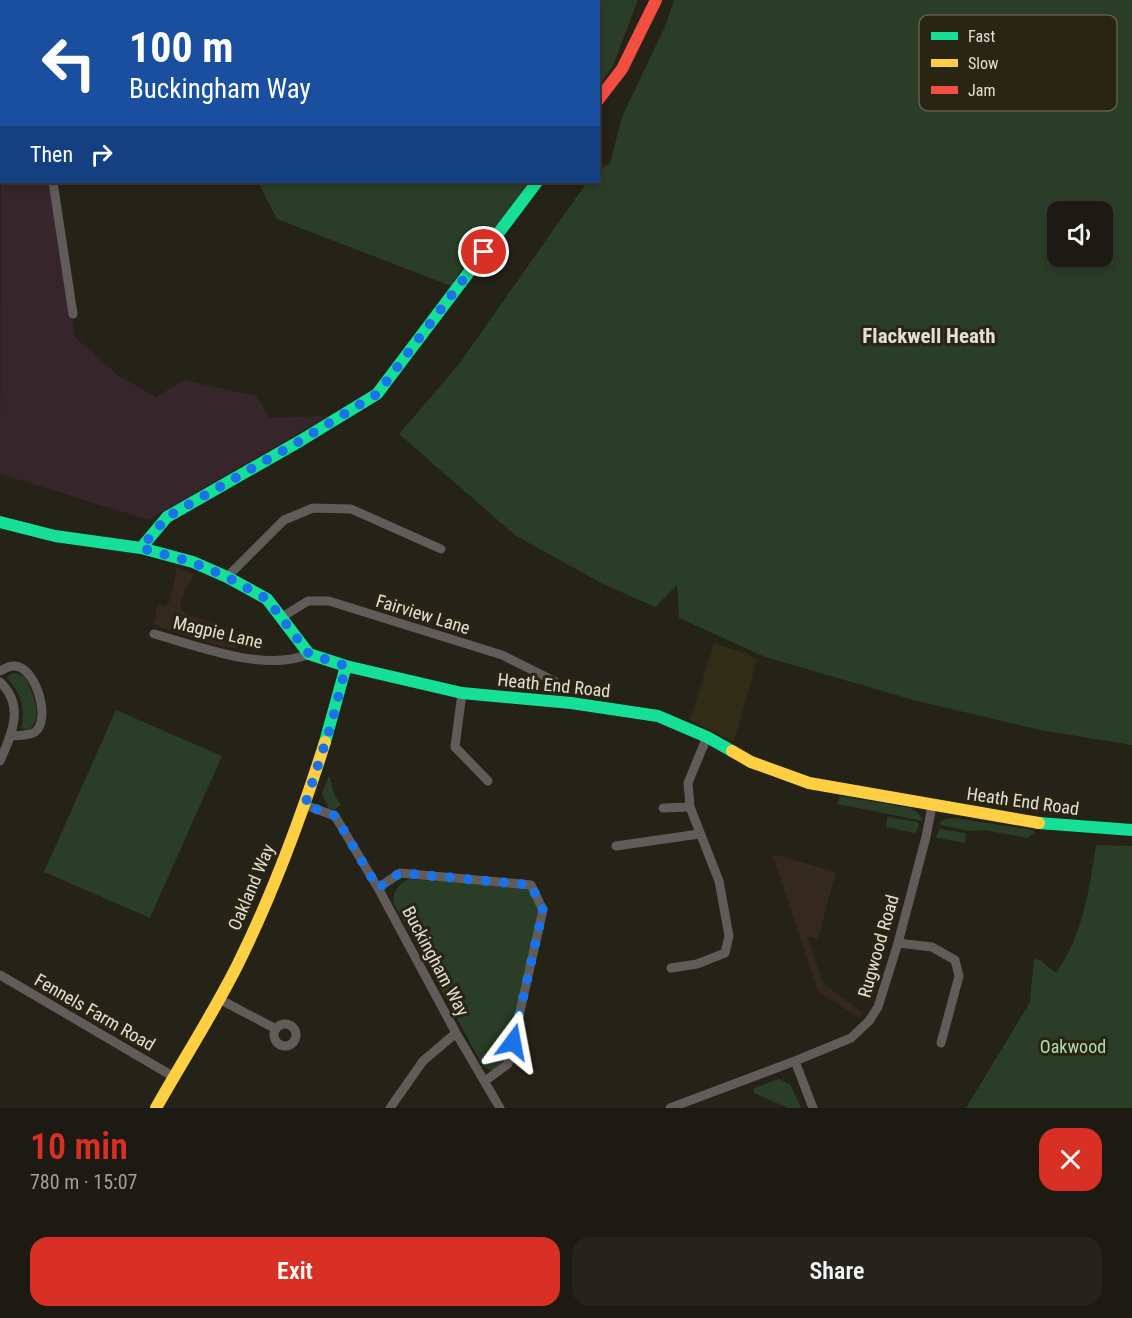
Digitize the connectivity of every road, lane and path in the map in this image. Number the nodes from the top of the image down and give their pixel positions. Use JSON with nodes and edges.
{"nodes":[{"id":1,"x":656,"y":0,"type":"edge"},
{"id":2,"x":600,"y":97,"type":"edge"},
{"id":3,"x":53,"y":183,"type":"edge"},
{"id":4,"x":536,"y":183,"type":"edge"},
{"id":5,"x":73,"y":314,"type":"dead end"},
{"id":6,"x":0,"y":522,"type":"edge"},
{"id":7,"x":141,"y":548,"type":"junction"},
{"id":8,"x":441,"y":549,"type":"dead end"},
{"id":9,"x":227,"y":577,"type":"junction"},
{"id":10,"x":282,"y":616,"type":"junction"},
{"id":11,"x":154,"y":634,"type":"dead end"},
{"id":12,"x":309,"y":654,"type":"junction"},
{"id":13,"x":346,"y":666,"type":"junction"},
{"id":14,"x":0,"y":671,"type":"edge"},
{"id":15,"x":554,"y":681,"type":"dead end"},
{"id":16,"x":0,"y":682,"type":"edge"},
{"id":17,"x":462,"y":693,"type":"junction"},
{"id":18,"x":12,"y":736,"type":"junction"},
{"id":19,"x":707,"y":738,"type":"junction"},
{"id":20,"x":0,"y":761,"type":"edge"},
{"id":21,"x":489,"y":781,"type":"dead end"},
{"id":22,"x":305,"y":805,"type":"junction"},
{"id":23,"x":932,"y":806,"type":"junction"},
{"id":24,"x":690,"y":807,"type":"junction"},
{"id":25,"x":663,"y":808,"type":"dead end"},
{"id":26,"x":1132,"y":830,"type":"edge"},
{"id":27,"x":699,"y":834,"type":"junction"},
{"id":28,"x":616,"y":846,"type":"dead end"},
{"id":29,"x":378,"y":888,"type":"junction"},
{"id":30,"x":898,"y":943,"type":"junction"},
{"id":31,"x":671,"y":968,"type":"dead end"},
{"id":32,"x":0,"y":975,"type":"edge"},
{"id":33,"x":219,"y":999,"type":"junction"},
{"id":34,"x":276,"y":1029,"type":"dead end"},
{"id":35,"x":456,"y":1033,"type":"junction"},
{"id":36,"x":941,"y":1043,"type":"dead end"},
{"id":37,"x":795,"y":1061,"type":"junction"},
{"id":38,"x":174,"y":1077,"type":"junction"},
{"id":39,"x":485,"y":1081,"type":"junction"},
{"id":40,"x":156,"y":1108,"type":"edge"},
{"id":41,"x":390,"y":1108,"type":"edge"},
{"id":42,"x":501,"y":1108,"type":"edge"},
{"id":43,"x":670,"y":1108,"type":"edge"},
{"id":44,"x":813,"y":1108,"type":"edge"}],
"edges":[{"from":1,"to":2,"type":"street"},
{"from":3,"to":5,"type":"street"},
{"from":4,"to":7,"type":"street"},
{"from":6,"to":7,"type":"street"},
{"from":7,"to":9,"type":"street"},
{"from":8,"to":9,"type":"street"},
{"from":9,"to":10,"type":"street"},
{"from":10,"to":12,"type":"street"},
{"from":10,"to":15,"type":"street","name":"Fairview Lane"},
{"from":11,"to":12,"type":"street","name":"Magpie Lane"},
{"from":12,"to":13,"type":"street","name":"Heath End Road"},
{"from":13,"to":17,"type":"street","name":"Heath End Road"},
{"from":13,"to":22,"type":"street","name":"Oakland Way"},
{"from":14,"to":18,"type":"street"},
{"from":16,"to":18,"type":"street"},
{"from":17,"to":19,"type":"street","name":"Heath End Road"},
{"from":17,"to":21,"type":"street"},
{"from":18,"to":20,"type":"street"},
{"from":19,"to":23,"type":"street","name":"Heath End Road"},
{"from":19,"to":24,"type":"street"},
{"from":22,"to":29,"type":"street","name":"Buckingham Way"},
{"from":22,"to":33,"type":"street","name":"Oakland Way"},
{"from":23,"to":26,"type":"street","name":"Heath End Road"},
{"from":23,"to":30,"type":"street","name":"Rugwood Road"},
{"from":24,"to":25,"type":"street"},
{"from":24,"to":27,"type":"street"},
{"from":27,"to":28,"type":"street"},
{"from":27,"to":31,"type":"street"},
{"from":29,"to":35,"type":"street","name":"Buckingham Way"},
{"from":29,"to":39,"type":"street"},
{"from":30,"to":36,"type":"street"},
{"from":30,"to":37,"type":"street","name":"Rugwood Road"},
{"from":32,"to":38,"type":"street","name":"Fennels Farm Road"},
{"from":33,"to":34,"type":"street"},
{"from":33,"to":38,"type":"street","name":"Oakland Way"},
{"from":35,"to":39,"type":"street","name":"Buckingham Way"},
{"from":35,"to":41,"type":"street"},
{"from":37,"to":43,"type":"street","name":"Rugwood Road"},
{"from":37,"to":44,"type":"street"},
{"from":38,"to":40,"type":"street","name":"Oakland Way"},
{"from":39,"to":42,"type":"street","name":"Buckingham Way"}]}
